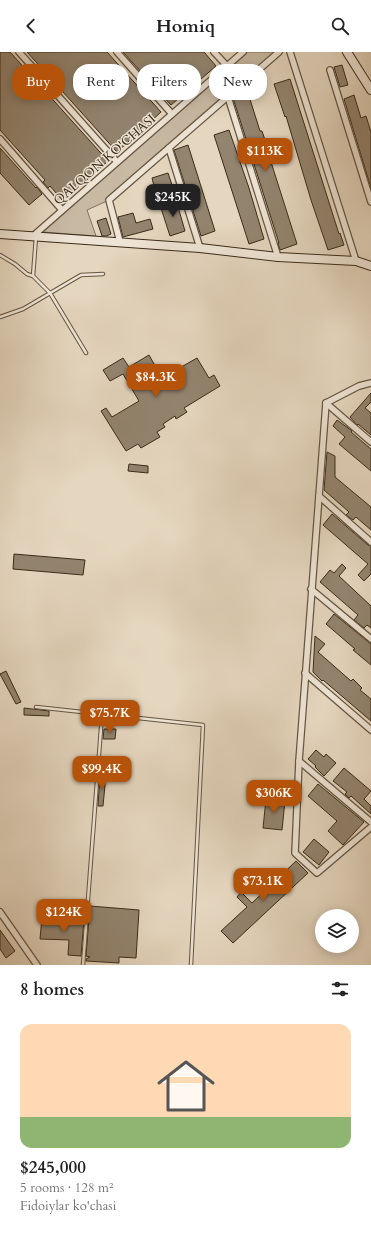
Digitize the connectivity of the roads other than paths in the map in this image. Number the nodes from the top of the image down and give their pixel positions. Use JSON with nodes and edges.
{"nodes":[{"id":1,"x":20,"y":52,"type":"edge"},
{"id":2,"x":117,"y":52,"type":"edge"},
{"id":3,"x":214,"y":52,"type":"edge"},
{"id":4,"x":243,"y":52,"type":"edge"},
{"id":5,"x":279,"y":52,"type":"edge"},
{"id":6,"x":290,"y":52,"type":"edge"},
{"id":7,"x":347,"y":52,"type":"edge"},
{"id":8,"x":225,"y":64,"type":"edge"},
{"id":9,"x":229,"y":64,"type":"edge"},
{"id":10,"x":265,"y":64,"type":"edge"},
{"id":11,"x":330,"y":70,"type":"dead end"},
{"id":12,"x":209,"y":82,"type":"edge"},
{"id":13,"x":371,"y":90,"type":"edge"},
{"id":14,"x":225,"y":100,"type":"edge"},
{"id":15,"x":229,"y":100,"type":"edge"},
{"id":16,"x":172,"y":114,"type":"junction"},
{"id":17,"x":0,"y":140,"type":"edge"},
{"id":18,"x":169,"y":148,"type":"junction"},
{"id":19,"x":117,"y":162,"type":"junction"},
{"id":20,"x":371,"y":202,"type":"edge"},
{"id":21,"x":62,"y":210,"type":"junction"},
{"id":22,"x":0,"y":234,"type":"edge"},
{"id":23,"x":34,"y":236,"type":"junction"},
{"id":24,"x":120,"y":242,"type":"junction"},
{"id":25,"x":200,"y":248,"type":"junction"},
{"id":26,"x":0,"y":256,"type":"edge"},
{"id":27,"x":278,"y":257,"type":"junction"},
{"id":28,"x":356,"y":261,"type":"junction"},
{"id":29,"x":371,"y":266,"type":"edge"},
{"id":30,"x":103,"y":274,"type":"dead end"},
{"id":31,"x":33,"y":276,"type":"junction"},
{"id":32,"x":50,"y":294,"type":"junction"},
{"id":33,"x":0,"y":317,"type":"edge"},
{"id":34,"x":86,"y":353,"type":"dead end"},
{"id":35,"x":371,"y":383,"type":"edge"},
{"id":36,"x":326,"y":403,"type":"junction"},
{"id":37,"x":371,"y":442,"type":"edge"},
{"id":38,"x":319,"y":496,"type":"junction"},
{"id":39,"x":371,"y":542,"type":"edge"},
{"id":40,"x":312,"y":589,"type":"junction"},
{"id":41,"x":371,"y":639,"type":"edge"},
{"id":42,"x":305,"y":673,"type":"junction"},
{"id":43,"x":36,"y":707,"type":"dead end"},
{"id":44,"x":102,"y":715,"type":"junction"},
{"id":45,"x":371,"y":730,"type":"edge"},
{"id":46,"x":298,"y":761,"type":"junction"},
{"id":47,"x":371,"y":822,"type":"edge"},
{"id":48,"x":371,"y":827,"type":"edge"},
{"id":49,"x":0,"y":912,"type":"edge"},
{"id":50,"x":37,"y":965,"type":"edge"},
{"id":51,"x":83,"y":965,"type":"edge"},
{"id":52,"x":191,"y":965,"type":"edge"}],
"edges":[{"from":1,"to":19,"type":"street"},
{"from":2,"to":16,"type":"street"},
{"from":3,"to":8,"type":"street"},
{"from":4,"to":9,"type":"street","name":"QALQON KO'CHASI"},
{"from":5,"to":10,"type":"street"},
{"from":6,"to":28,"type":"street"},
{"from":7,"to":13,"type":"street"},
{"from":11,"to":20,"type":"street"},
{"from":12,"to":16,"type":"street","name":"QALQON KO'CHASI"},
{"from":14,"to":18,"type":"street"},
{"from":15,"to":27,"type":"street"},
{"from":16,"to":19,"type":"street","name":"QALQON KO'CHASI"},
{"from":17,"to":21,"type":"street"},
{"from":18,"to":24,"type":"street"},
{"from":18,"to":25,"type":"street"},
{"from":19,"to":21,"type":"street","name":"QALQON KO'CHASI"},
{"from":21,"to":23,"type":"street","name":"QALQON KO'CHASI"},
{"from":22,"to":23,"type":"street"},
{"from":23,"to":24,"type":"street"},
{"from":23,"to":31,"type":"lane"},
{"from":24,"to":25,"type":"street"},
{"from":25,"to":27,"type":"street"},
{"from":26,"to":31,"type":"lane"},
{"from":27,"to":28,"type":"street"},
{"from":28,"to":29,"type":"street"},
{"from":30,"to":32,"type":"lane"},
{"from":31,"to":32,"type":"lane"},
{"from":32,"to":33,"type":"lane"},
{"from":32,"to":34,"type":"lane"},
{"from":35,"to":36,"type":"street"},
{"from":36,"to":37,"type":"street"},
{"from":36,"to":38,"type":"street"},
{"from":38,"to":39,"type":"street"},
{"from":38,"to":40,"type":"street"},
{"from":40,"to":41,"type":"street"},
{"from":40,"to":42,"type":"street"},
{"from":42,"to":45,"type":"street"},
{"from":42,"to":46,"type":"street"},
{"from":43,"to":44,"type":"lane"},
{"from":44,"to":51,"type":"lane"},
{"from":44,"to":52,"type":"lane"},
{"from":46,"to":47,"type":"street"},
{"from":46,"to":48,"type":"street"},
{"from":49,"to":50,"type":"street"}]}
